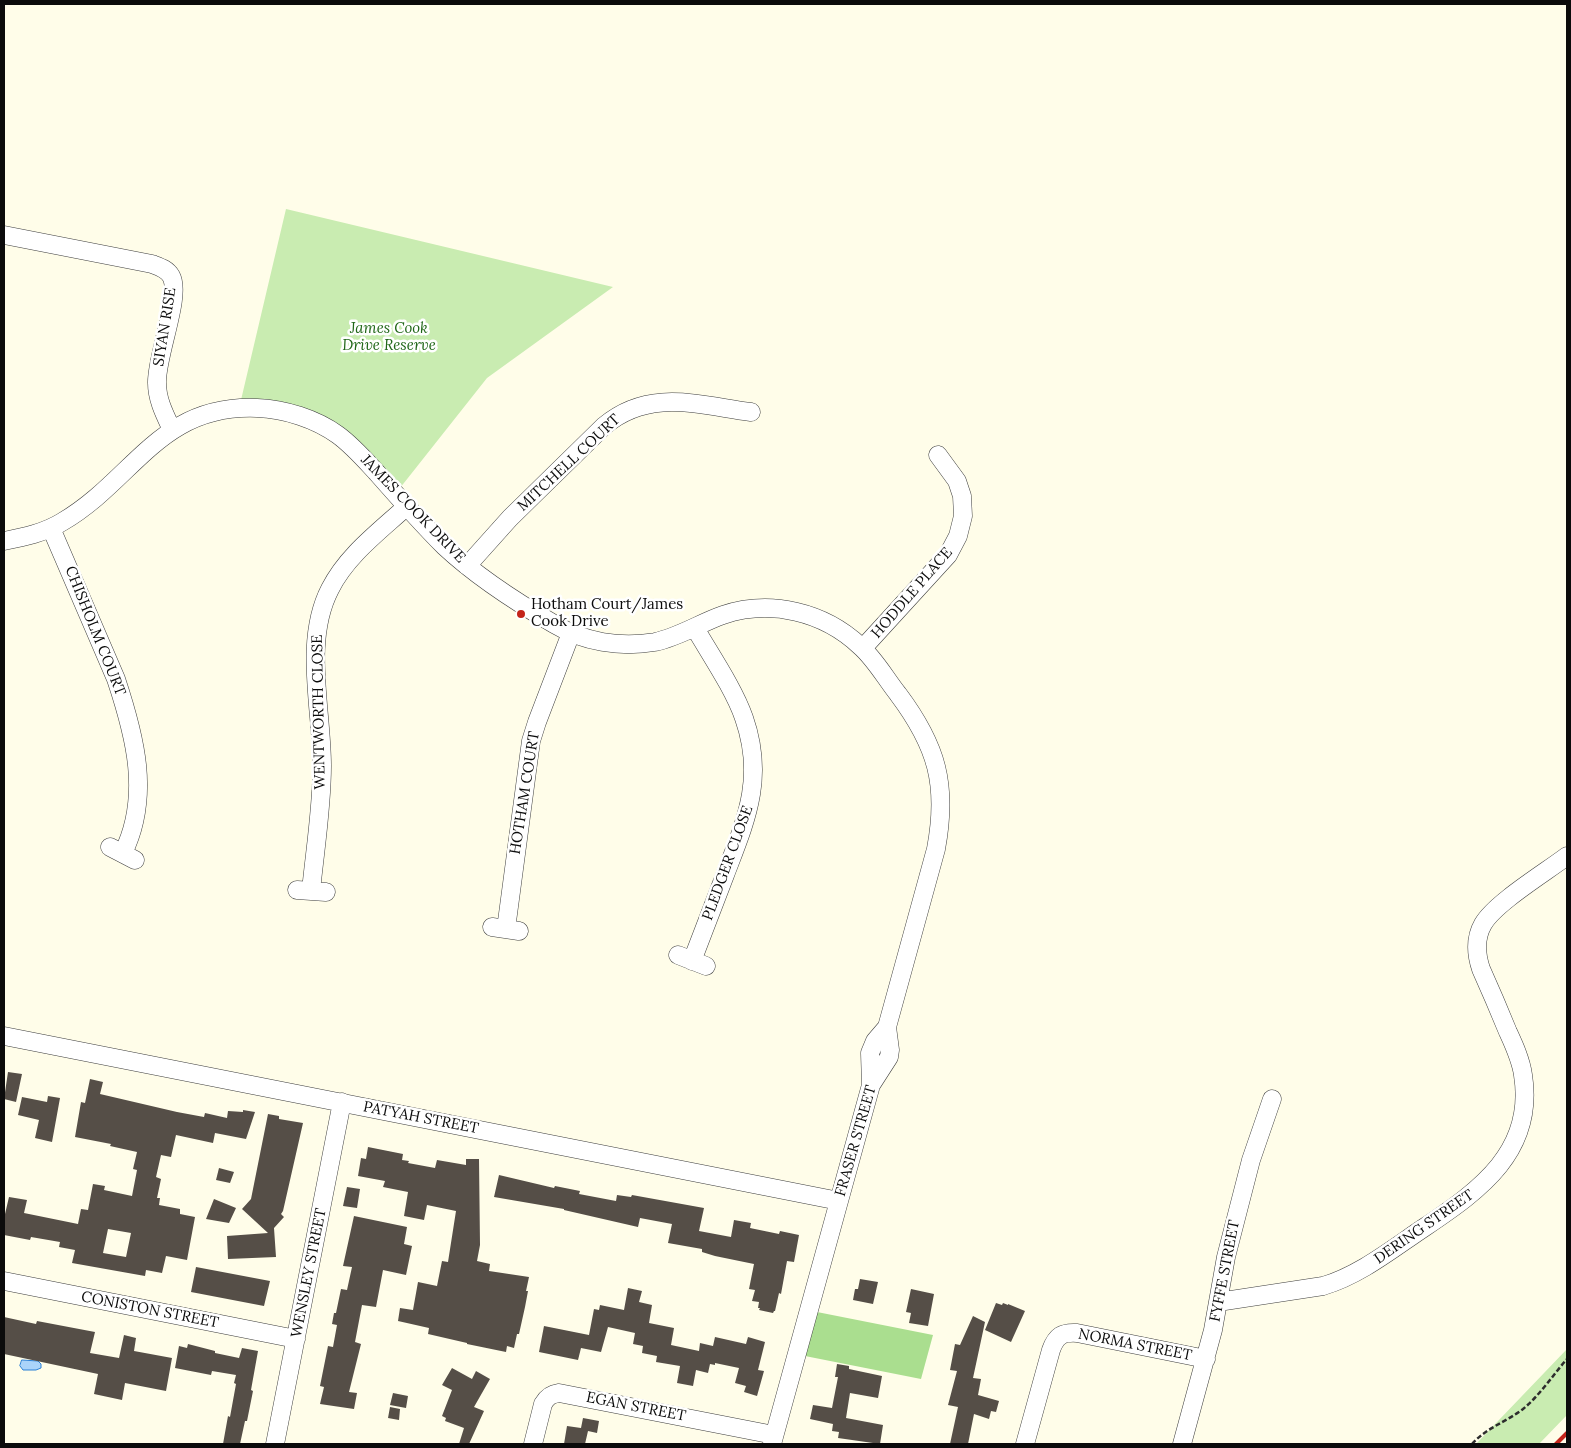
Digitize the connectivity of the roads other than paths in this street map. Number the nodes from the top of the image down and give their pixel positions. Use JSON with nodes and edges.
{"nodes":[{"id":1,"x":4,"y":235,"type":"edge"},
{"id":2,"x":751,"y":413,"type":"dead end"},
{"id":3,"x":172,"y":430,"type":"junction"},
{"id":4,"x":938,"y":455,"type":"dead end"},
{"id":5,"x":407,"y":506,"type":"junction"},
{"id":6,"x":51,"y":528,"type":"junction"},
{"id":7,"x":4,"y":541,"type":"edge"},
{"id":8,"x":467,"y":566,"type":"junction"},
{"id":9,"x":694,"y":628,"type":"junction"},
{"id":10,"x":571,"y":633,"type":"junction"},
{"id":11,"x":863,"y":648,"type":"junction"},
{"id":12,"x":939,"y":780,"type":"joint"},
{"id":13,"x":122,"y":853,"type":"dead end"},
{"id":14,"x":1567,"y":856,"type":"edge"},
{"id":15,"x":311,"y":891,"type":"dead end"},
{"id":16,"x":506,"y":929,"type":"dead end"},
{"id":17,"x":692,"y":961,"type":"dead end"},
{"id":18,"x":4,"y":1036,"type":"edge"},
{"id":19,"x":1272,"y":1099,"type":"dead end"},
{"id":20,"x":342,"y":1102,"type":"junction"},
{"id":21,"x":839,"y":1202,"type":"junction"},
{"id":22,"x":4,"y":1282,"type":"edge"},
{"id":23,"x":1218,"y":1302,"type":"junction"},
{"id":24,"x":296,"y":1339,"type":"junction"},
{"id":25,"x":1206,"y":1359,"type":"junction"},
{"id":26,"x":773,"y":1439,"type":"edge"},
{"id":27,"x":275,"y":1444,"type":"edge"},
{"id":28,"x":533,"y":1444,"type":"edge"},
{"id":29,"x":1025,"y":1444,"type":"edge"},
{"id":30,"x":1182,"y":1444,"type":"edge"}],
"edges":[{"from":1,"to":3,"type":"street","name":"SIYAN RISE"},
{"from":2,"to":8,"type":"street","name":"MITCHELL COURT"},
{"from":3,"to":5,"type":"street","name":"JAMES COOK DRIVE"},
{"from":3,"to":6,"type":"street","name":"JAMES COOK DRIVE"},
{"from":4,"to":11,"type":"street","name":"HODDLE PLACE"},
{"from":5,"to":8,"type":"street","name":"JAMES COOK DRIVE"},
{"from":5,"to":15,"type":"street","name":"WENTWORTH CLOSE"},
{"from":6,"to":7,"type":"street","name":"JAMES COOK DRIVE"},
{"from":6,"to":13,"type":"street","name":"CHISHOLM COURT"},
{"from":8,"to":10,"type":"street","name":"JAMES COOK DRIVE"},
{"from":9,"to":10,"type":"street","name":"JAMES COOK DRIVE"},
{"from":9,"to":11,"type":"street","name":"JAMES COOK DRIVE"},
{"from":9,"to":17,"type":"street","name":"PLEDGER CLOSE"},
{"from":10,"to":16,"type":"street","name":"HOTHAM COURT"},
{"from":11,"to":12,"type":"street","name":"JAMES COOK DRIVE"},
{"from":12,"to":21,"type":"street","name":"FRASER STREET"},
{"from":14,"to":23,"type":"street","name":"DERING STREET"},
{"from":18,"to":20,"type":"street","name":"PATYAH STREET"},
{"from":19,"to":23,"type":"street","name":"FYFFE STREET"},
{"from":20,"to":21,"type":"street","name":"PATYAH STREET"},
{"from":20,"to":24,"type":"street","name":"WENSLEY STREET"},
{"from":21,"to":26,"type":"street","name":"FRASER STREET"},
{"from":22,"to":24,"type":"street","name":"CONISTON STREET"},
{"from":23,"to":25,"type":"street","name":"FYFFE STREET"},
{"from":24,"to":27,"type":"street","name":"WENSLEY STREET"},
{"from":25,"to":29,"type":"street","name":"NORMA STREET"},
{"from":25,"to":30,"type":"street","name":"FYFFE STREET"},
{"from":26,"to":28,"type":"street","name":"EGAN STREET"}]}
